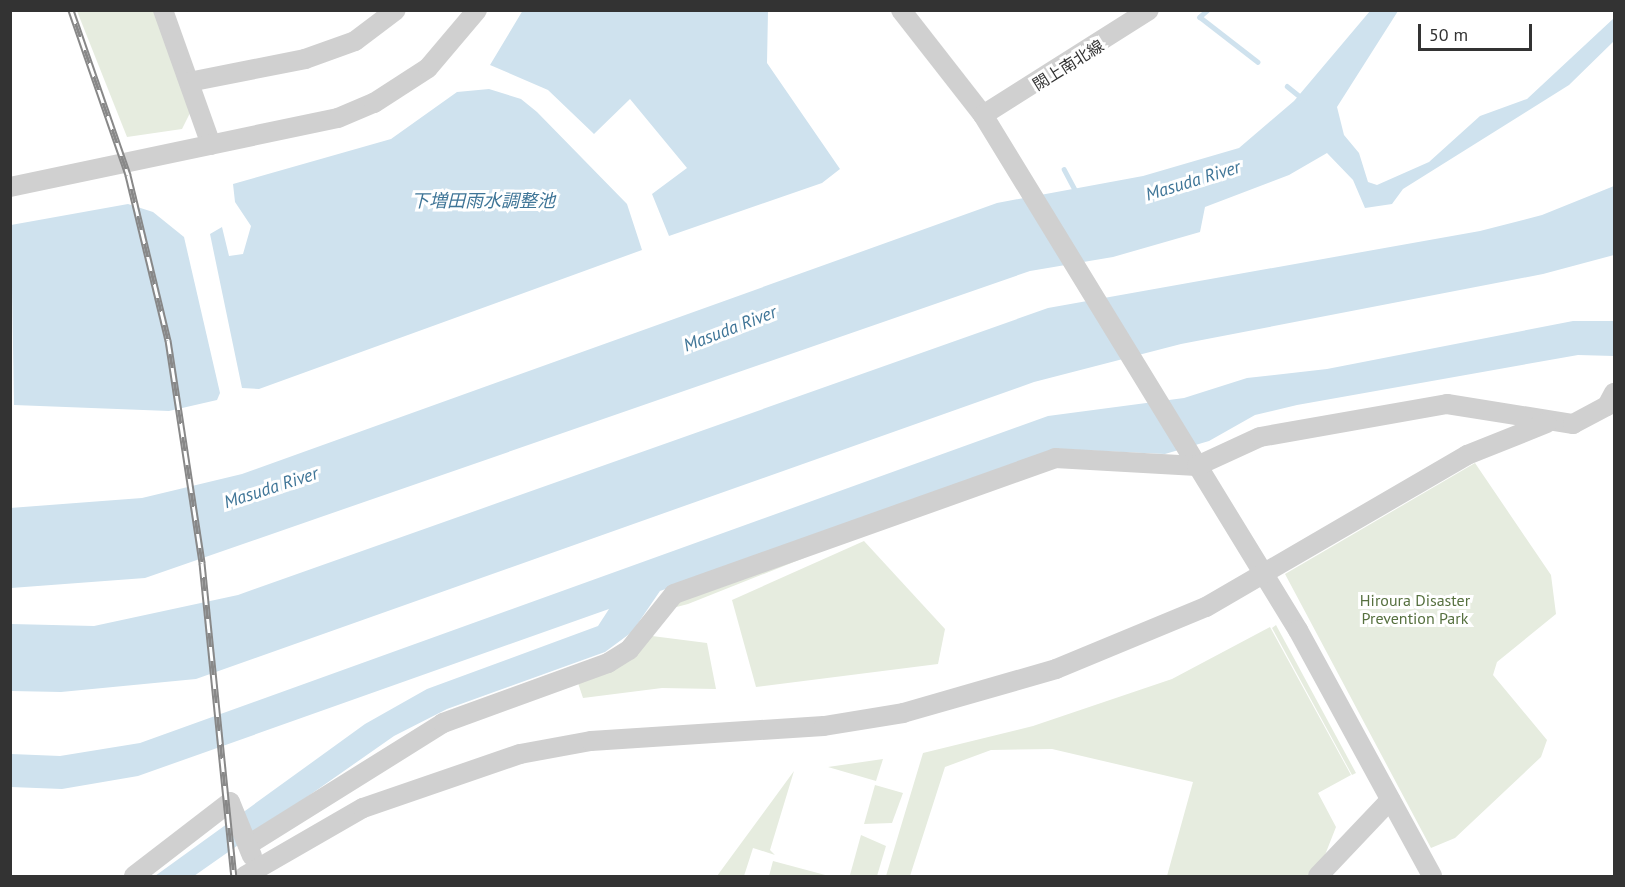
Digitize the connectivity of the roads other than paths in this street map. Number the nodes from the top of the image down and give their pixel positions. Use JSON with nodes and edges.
{"nodes":[{"id":1,"x":163,"y":10,"type":"edge"},
{"id":2,"x":396,"y":10,"type":"edge"},
{"id":3,"x":477,"y":10,"type":"edge"},
{"id":4,"x":901,"y":10,"type":"edge"},
{"id":5,"x":1149,"y":10,"type":"edge"},
{"id":6,"x":189,"y":82,"type":"junction"},
{"id":7,"x":984,"y":115,"type":"junction"},
{"id":8,"x":211,"y":145,"type":"junction"},
{"id":9,"x":11,"y":185,"type":"edge"},
{"id":10,"x":1614,"y":393,"type":"edge"},
{"id":11,"x":1551,"y":422,"type":"junction"},
{"id":12,"x":1195,"y":462,"type":"junction"},
{"id":13,"x":1264,"y":576,"type":"junction"},
{"id":14,"x":1390,"y":800,"type":"junction"},
{"id":15,"x":247,"y":843,"type":"junction"},
{"id":16,"x":251,"y":874,"type":"edge"},
{"id":17,"x":134,"y":876,"type":"edge"},
{"id":18,"x":1318,"y":876,"type":"edge"},
{"id":19,"x":1432,"y":876,"type":"edge"}],
"edges":[{"from":1,"to":6,"type":"street"},
{"from":2,"to":6,"type":"street"},
{"from":3,"to":8,"type":"street"},
{"from":4,"to":7,"type":"street"},
{"from":5,"to":7,"type":"street","name":"閖上南北線"},
{"from":6,"to":8,"type":"street"},
{"from":7,"to":12,"type":"street"},
{"from":8,"to":9,"type":"street"},
{"from":10,"to":11,"type":"street"},
{"from":11,"to":12,"type":"street"},
{"from":11,"to":13,"type":"street"},
{"from":12,"to":13,"type":"street"},
{"from":12,"to":15,"type":"street"},
{"from":13,"to":14,"type":"street"},
{"from":13,"to":16,"type":"street"},
{"from":14,"to":18,"type":"street"},
{"from":14,"to":19,"type":"street"},
{"from":15,"to":16,"type":"street"},
{"from":15,"to":17,"type":"street"}]}
